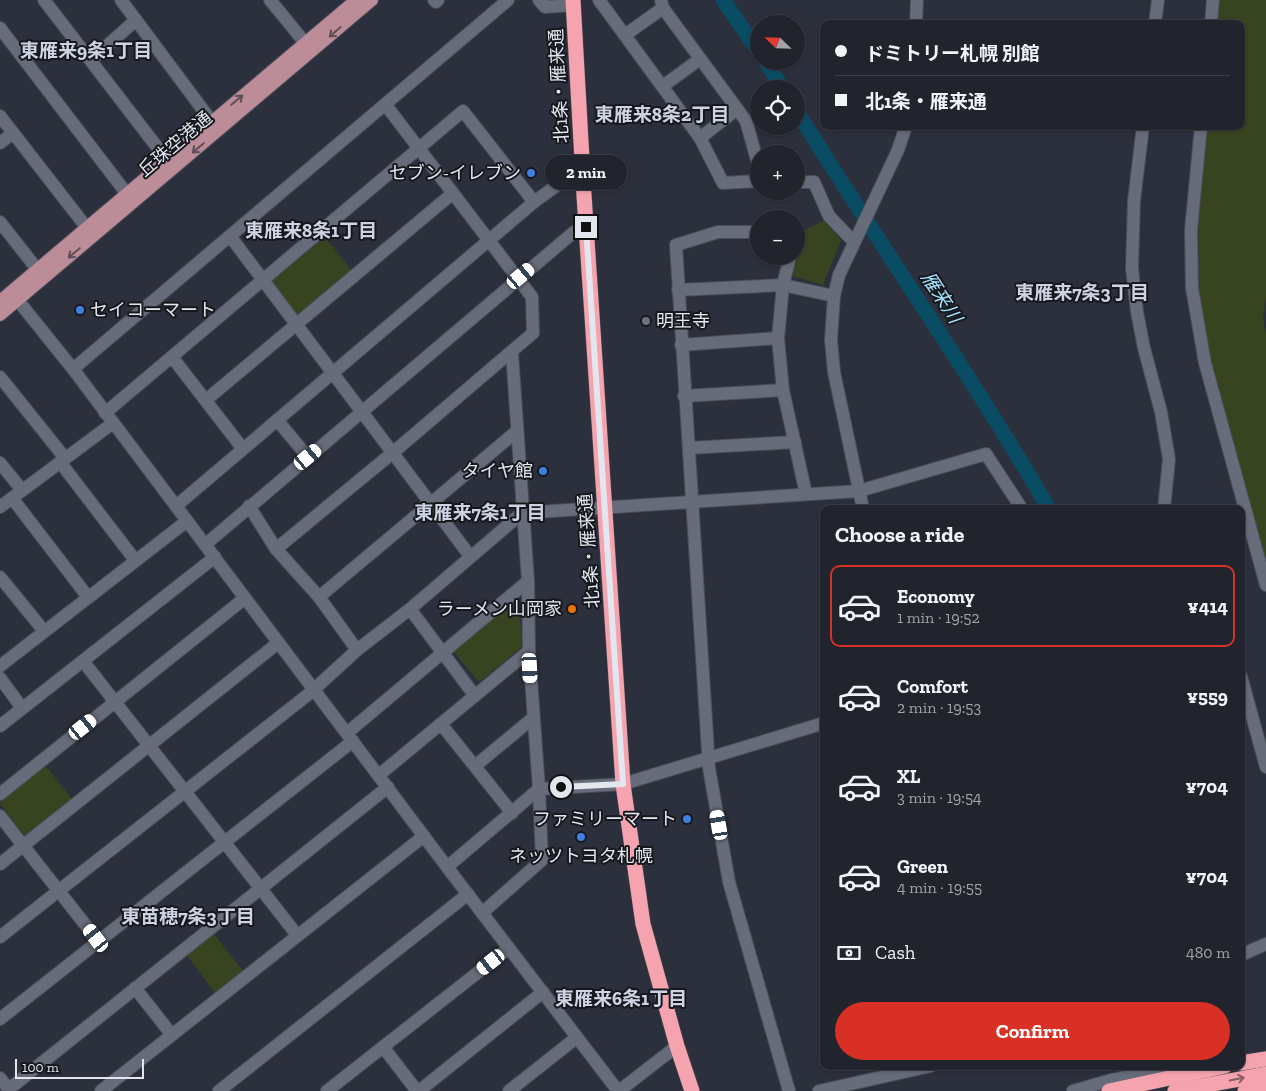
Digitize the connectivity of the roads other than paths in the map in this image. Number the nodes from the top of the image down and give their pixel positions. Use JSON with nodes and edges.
{"nodes":[{"id":1,"x":44,"y":0,"type":"edge"},
{"id":2,"x":121,"y":0,"type":"edge"},
{"id":3,"x":270,"y":0,"type":"edge"},
{"id":4,"x":356,"y":0,"type":"edge"},
{"id":5,"x":372,"y":0,"type":"edge"},
{"id":6,"x":508,"y":0,"type":"edge"},
{"id":7,"x":539,"y":0,"type":"edge"},
{"id":8,"x":600,"y":0,"type":"edge"},
{"id":9,"x":917,"y":0,"type":"edge"},
{"id":10,"x":1158,"y":0,"type":"edge"},
{"id":11,"x":1213,"y":0,"type":"edge"},
{"id":12,"x":573,"y":2,"type":"edge"},
{"id":13,"x":662,"y":4,"type":"edge"},
{"id":14,"x":136,"y":20,"type":"junction"},
{"id":15,"x":916,"y":20,"type":"edge"},
{"id":16,"x":1156,"y":20,"type":"edge"},
{"id":17,"x":1211,"y":20,"type":"edge"},
{"id":18,"x":0,"y":28,"type":"edge"},
{"id":19,"x":625,"y":35,"type":"junction"},
{"id":20,"x":309,"y":48,"type":"junction"},
{"id":21,"x":700,"y":59,"type":"junction"},
{"id":22,"x":91,"y":60,"type":"junction"},
{"id":23,"x":664,"y":86,"type":"junction"},
{"id":24,"x":385,"y":104,"type":"junction"},
{"id":25,"x":737,"y":109,"type":"junction"},
{"id":26,"x":0,"y":116,"type":"edge"},
{"id":27,"x":216,"y":126,"type":"junction"},
{"id":28,"x":905,"y":130,"type":"edge"},
{"id":29,"x":1143,"y":130,"type":"edge"},
{"id":30,"x":1200,"y":130,"type":"edge"},
{"id":31,"x":13,"y":132,"type":"junction"},
{"id":32,"x":700,"y":138,"type":"junction"},
{"id":33,"x":0,"y":143,"type":"edge"},
{"id":34,"x":753,"y":145,"type":"edge"},
{"id":35,"x":420,"y":148,"type":"junction"},
{"id":36,"x":167,"y":160,"type":"junction"},
{"id":37,"x":582,"y":167,"type":"junction"},
{"id":38,"x":750,"y":182,"type":"edge"},
{"id":39,"x":805,"y":182,"type":"edge"},
{"id":40,"x":127,"y":194,"type":"junction"},
{"id":41,"x":453,"y":194,"type":"junction"},
{"id":42,"x":534,"y":202,"type":"junction"},
{"id":43,"x":0,"y":222,"type":"edge"},
{"id":44,"x":586,"y":227,"type":"junction"},
{"id":45,"x":87,"y":228,"type":"junction"},
{"id":46,"x":750,"y":232,"type":"edge"},
{"id":47,"x":230,"y":236,"type":"junction"},
{"id":48,"x":856,"y":237,"type":"junction"},
{"id":49,"x":489,"y":241,"type":"junction"},
{"id":50,"x":788,"y":265,"type":"edge"},
{"id":51,"x":37,"y":269,"type":"junction"},
{"id":52,"x":518,"y":279,"type":"junction"},
{"id":53,"x":263,"y":280,"type":"junction"},
{"id":54,"x":783,"y":285,"type":"junction"},
{"id":55,"x":678,"y":290,"type":"junction"},
{"id":56,"x":14,"y":296,"type":"junction"},
{"id":57,"x":834,"y":296,"type":"junction"},
{"id":58,"x":0,"y":301,"type":"edge"},
{"id":59,"x":0,"y":315,"type":"edge"},
{"id":60,"x":296,"y":325,"type":"junction"},
{"id":61,"x":778,"y":338,"type":"junction"},
{"id":62,"x":681,"y":345,"type":"junction"},
{"id":63,"x":512,"y":353,"type":"junction"},
{"id":64,"x":172,"y":357,"type":"junction"},
{"id":65,"x":73,"y":368,"type":"junction"},
{"id":66,"x":331,"y":373,"type":"junction"},
{"id":67,"x":0,"y":377,"type":"edge"},
{"id":68,"x":783,"y":390,"type":"junction"},
{"id":69,"x":684,"y":396,"type":"junction"},
{"id":70,"x":206,"y":400,"type":"junction"},
{"id":71,"x":361,"y":411,"type":"junction"},
{"id":72,"x":109,"y":418,"type":"junction"},
{"id":73,"x":277,"y":420,"type":"junction"},
{"id":74,"x":518,"y":431,"type":"junction"},
{"id":75,"x":795,"y":442,"type":"junction"},
{"id":76,"x":689,"y":448,"type":"junction"},
{"id":77,"x":243,"y":449,"type":"junction"},
{"id":78,"x":393,"y":453,"type":"junction"},
{"id":79,"x":308,"y":457,"type":"junction"},
{"id":80,"x":63,"y":460,"type":"junction"},
{"id":81,"x":0,"y":463,"type":"edge"},
{"id":82,"x":859,"y":490,"type":"junction"},
{"id":83,"x":17,"y":494,"type":"junction"},
{"id":84,"x":806,"y":494,"type":"junction"},
{"id":85,"x":692,"y":502,"type":"junction"},
{"id":86,"x":431,"y":503,"type":"junction"},
{"id":87,"x":862,"y":505,"type":"edge"},
{"id":88,"x":1019,"y":505,"type":"edge"},
{"id":89,"x":1164,"y":505,"type":"edge"},
{"id":90,"x":1244,"y":505,"type":"edge"},
{"id":91,"x":176,"y":506,"type":"junction"},
{"id":92,"x":249,"y":506,"type":"junction"},
{"id":93,"x":0,"y":507,"type":"edge"},
{"id":94,"x":606,"y":508,"type":"junction"},
{"id":95,"x":1245,"y":509,"type":"edge"},
{"id":96,"x":522,"y":513,"type":"junction"},
{"id":97,"x":187,"y":521,"type":"junction"},
{"id":98,"x":206,"y":544,"type":"junction"},
{"id":99,"x":276,"y":549,"type":"junction"},
{"id":100,"x":470,"y":556,"type":"junction"},
{"id":101,"x":215,"y":557,"type":"junction"},
{"id":102,"x":135,"y":560,"type":"junction"},
{"id":103,"x":0,"y":577,"type":"edge"},
{"id":104,"x":528,"y":581,"type":"junction"},
{"id":105,"x":1266,"y":585,"type":"edge"},
{"id":106,"x":88,"y":597,"type":"junction"},
{"id":107,"x":319,"y":597,"type":"junction"},
{"id":108,"x":246,"y":598,"type":"junction"},
{"id":109,"x":410,"y":609,"type":"junction"},
{"id":110,"x":44,"y":631,"type":"junction"},
{"id":111,"x":278,"y":643,"type":"junction"},
{"id":112,"x":357,"y":650,"type":"junction"},
{"id":113,"x":443,"y":652,"type":"junction"},
{"id":114,"x":529,"y":652,"type":"junction"},
{"id":115,"x":83,"y":661,"type":"junction"},
{"id":116,"x":0,"y":666,"type":"edge"},
{"id":117,"x":0,"y":678,"type":"edge"},
{"id":118,"x":314,"y":689,"type":"junction"},
{"id":119,"x":1245,"y":691,"type":"edge"},
{"id":120,"x":475,"y":696,"type":"junction"},
{"id":121,"x":115,"y":702,"type":"junction"},
{"id":122,"x":22,"y":708,"type":"junction"},
{"id":123,"x":533,"y":718,"type":"junction"},
{"id":124,"x":441,"y":724,"type":"junction"},
{"id":125,"x":820,"y":724,"type":"edge"},
{"id":126,"x":0,"y":726,"type":"edge"},
{"id":127,"x":350,"y":737,"type":"junction"},
{"id":128,"x":149,"y":746,"type":"junction"},
{"id":129,"x":709,"y":758,"type":"junction"},
{"id":130,"x":475,"y":766,"type":"junction"},
{"id":131,"x":1266,"y":767,"type":"edge"},
{"id":132,"x":379,"y":775,"type":"junction"},
{"id":133,"x":623,"y":784,"type":"junction"},
{"id":134,"x":388,"y":787,"type":"junction"},
{"id":135,"x":539,"y":789,"type":"junction"},
{"id":136,"x":185,"y":791,"type":"junction"},
{"id":137,"x":0,"y":794,"type":"edge"},
{"id":138,"x":512,"y":813,"type":"junction"},
{"id":139,"x":0,"y":816,"type":"edge"},
{"id":140,"x":424,"y":836,"type":"junction"},
{"id":141,"x":224,"y":842,"type":"junction"},
{"id":142,"x":24,"y":845,"type":"junction"},
{"id":143,"x":0,"y":864,"type":"edge"},
{"id":144,"x":447,"y":867,"type":"junction"},
{"id":145,"x":261,"y":887,"type":"junction"},
{"id":146,"x":59,"y":890,"type":"junction"},
{"id":147,"x":468,"y":894,"type":"junction"},
{"id":148,"x":482,"y":914,"type":"junction"},
{"id":149,"x":297,"y":935,"type":"junction"},
{"id":150,"x":0,"y":937,"type":"edge"},
{"id":151,"x":98,"y":941,"type":"junction"},
{"id":152,"x":1266,"y":944,"type":"edge"},
{"id":153,"x":508,"y":948,"type":"junction"},
{"id":154,"x":1245,"y":953,"type":"edge"},
{"id":155,"x":135,"y":988,"type":"junction"},
{"id":156,"x":543,"y":992,"type":"junction"},
{"id":157,"x":0,"y":1019,"type":"edge"},
{"id":158,"x":172,"y":1035,"type":"junction"},
{"id":159,"x":576,"y":1038,"type":"junction"},
{"id":160,"x":677,"y":1046,"type":"junction"},
{"id":161,"x":383,"y":1047,"type":"junction"},
{"id":162,"x":1266,"y":1052,"type":"edge"},
{"id":163,"x":1245,"y":1055,"type":"edge"},
{"id":164,"x":1266,"y":1059,"type":"edge"},
{"id":165,"x":1245,"y":1062,"type":"edge"},
{"id":166,"x":913,"y":1070,"type":"edge"},
{"id":167,"x":1163,"y":1070,"type":"edge"},
{"id":168,"x":1206,"y":1070,"type":"edge"},
{"id":169,"x":1266,"y":1074,"type":"edge"},
{"id":170,"x":0,"y":1078,"type":"edge"},
{"id":171,"x":1266,"y":1088,"type":"edge"},
{"id":172,"x":9,"y":1090,"type":"edge"},
{"id":173,"x":102,"y":1091,"type":"edge"},
{"id":174,"x":219,"y":1091,"type":"edge"},
{"id":175,"x":326,"y":1091,"type":"edge"},
{"id":176,"x":418,"y":1091,"type":"edge"},
{"id":177,"x":509,"y":1091,"type":"edge"},
{"id":178,"x":619,"y":1091,"type":"edge"},
{"id":179,"x":692,"y":1091,"type":"edge"},
{"id":180,"x":789,"y":1091,"type":"edge"},
{"id":181,"x":819,"y":1091,"type":"edge"},
{"id":182,"x":1074,"y":1091,"type":"edge"},
{"id":183,"x":1109,"y":1091,"type":"edge"},
{"id":184,"x":1175,"y":1091,"type":"edge"},
{"id":185,"x":1245,"y":1091,"type":"edge"}],
"edges":[{"from":1,"to":22,"type":"street"},
{"from":2,"to":14,"type":"street"},
{"from":3,"to":20,"type":"street"},
{"from":4,"to":20,"type":"main road","name":"丘珠空港通"},
{"from":5,"to":20,"type":"main road","name":"丘珠空港通","one_way":true},
{"from":6,"to":24,"type":"street"},
{"from":7,"to":12,"type":"street"},
{"from":8,"to":19,"type":"street"},
{"from":9,"to":15,"type":"street"},
{"from":10,"to":16,"type":"street"},
{"from":11,"to":17,"type":"street"},
{"from":12,"to":37,"type":"highway","name":"北1条・雁来通"},
{"from":13,"to":19,"type":"street"},
{"from":13,"to":21,"type":"street"},
{"from":14,"to":22,"type":"street"},
{"from":14,"to":27,"type":"street"},
{"from":18,"to":40,"type":"street"},
{"from":19,"to":23,"type":"street"},
{"from":20,"to":27,"type":"main road","name":"丘珠空港通"},
{"from":21,"to":23,"type":"street"},
{"from":21,"to":25,"type":"street"},
{"from":22,"to":36,"type":"street"},
{"from":23,"to":32,"type":"street"},
{"from":24,"to":35,"type":"street"},
{"from":24,"to":47,"type":"street"},
{"from":25,"to":32,"type":"street"},
{"from":25,"to":34,"type":"street"},
{"from":26,"to":31,"type":"street"},
{"from":27,"to":36,"type":"main road","name":"丘珠空港通"},
{"from":27,"to":56,"type":"main road","name":"丘珠空港通","one_way":true},
{"from":28,"to":48,"type":"street"},
{"from":29,"to":89,"type":"street"},
{"from":30,"to":90,"type":"street"},
{"from":31,"to":33,"type":"street"},
{"from":31,"to":45,"type":"street"},
{"from":32,"to":38,"type":"street"},
{"from":35,"to":41,"type":"street"},
{"from":35,"to":42,"type":"street"},
{"from":35,"to":53,"type":"street"},
{"from":36,"to":40,"type":"main road","name":"丘珠空港通"},
{"from":37,"to":42,"type":"street"},
{"from":37,"to":44,"type":"highway","name":"北1条・雁来通"},
{"from":39,"to":48,"type":"street"},
{"from":40,"to":45,"type":"main road","name":"丘珠空港通"},
{"from":41,"to":49,"type":"street"},
{"from":41,"to":60,"type":"street"},
{"from":42,"to":49,"type":"street"},
{"from":43,"to":51,"type":"street"},
{"from":44,"to":52,"type":"street"},
{"from":44,"to":94,"type":"highway","name":"北1条・雁来通"},
{"from":45,"to":51,"type":"main road","name":"丘珠空港通"},
{"from":46,"to":55,"type":"street"},
{"from":47,"to":53,"type":"street"},
{"from":47,"to":65,"type":"street"},
{"from":48,"to":57,"type":"street"},
{"from":49,"to":52,"type":"street"},
{"from":49,"to":66,"type":"street"},
{"from":50,"to":54,"type":"street"},
{"from":51,"to":56,"type":"main road","name":"丘珠空港通"},
{"from":52,"to":63,"type":"street"},
{"from":52,"to":71,"type":"street"},
{"from":53,"to":60,"type":"street"},
{"from":53,"to":64,"type":"street"},
{"from":54,"to":55,"type":"street"},
{"from":54,"to":57,"type":"street"},
{"from":54,"to":61,"type":"street"},
{"from":55,"to":62,"type":"street"},
{"from":56,"to":58,"type":"main road","name":"丘珠空港通"},
{"from":56,"to":59,"type":"main road","name":"丘珠空港通"},
{"from":56,"to":65,"type":"street"},
{"from":57,"to":82,"type":"street"},
{"from":60,"to":66,"type":"street"},
{"from":60,"to":70,"type":"street"},
{"from":61,"to":62,"type":"street"},
{"from":61,"to":68,"type":"street"},
{"from":62,"to":69,"type":"street"},
{"from":63,"to":74,"type":"street"},
{"from":63,"to":78,"type":"street"},
{"from":64,"to":70,"type":"street"},
{"from":64,"to":72,"type":"street"},
{"from":65,"to":72,"type":"street"},
{"from":66,"to":71,"type":"street"},
{"from":66,"to":73,"type":"street"},
{"from":67,"to":80,"type":"street"},
{"from":68,"to":69,"type":"street"},
{"from":68,"to":75,"type":"street"},
{"from":69,"to":76,"type":"street"},
{"from":70,"to":77,"type":"street"},
{"from":71,"to":78,"type":"street"},
{"from":71,"to":79,"type":"street"},
{"from":72,"to":80,"type":"street"},
{"from":72,"to":91,"type":"street"},
{"from":73,"to":77,"type":"street"},
{"from":73,"to":79,"type":"street"},
{"from":74,"to":86,"type":"street"},
{"from":74,"to":96,"type":"street"},
{"from":75,"to":76,"type":"street"},
{"from":75,"to":84,"type":"street"},
{"from":76,"to":85,"type":"street"},
{"from":77,"to":91,"type":"street"},
{"from":78,"to":86,"type":"street"},
{"from":78,"to":99,"type":"street"},
{"from":79,"to":92,"type":"street"},
{"from":80,"to":83,"type":"street"},
{"from":80,"to":102,"type":"street"},
{"from":81,"to":83,"type":"street"},
{"from":82,"to":84,"type":"street"},
{"from":82,"to":87,"type":"street"},
{"from":82,"to":88,"type":"street"},
{"from":83,"to":93,"type":"street"},
{"from":83,"to":106,"type":"street"},
{"from":84,"to":85,"type":"street"},
{"from":85,"to":94,"type":"street"},
{"from":85,"to":129,"type":"street"},
{"from":86,"to":100,"type":"street"},
{"from":86,"to":107,"type":"street"},
{"from":91,"to":97,"type":"street"},
{"from":92,"to":98,"type":"street"},
{"from":92,"to":99,"type":"street"},
{"from":94,"to":96,"type":"street"},
{"from":94,"to":133,"type":"highway","name":"北1条・雁来通"},
{"from":95,"to":105,"type":"street"},
{"from":96,"to":100,"type":"street"},
{"from":96,"to":104,"type":"street"},
{"from":97,"to":98,"type":"street"},
{"from":97,"to":102,"type":"street"},
{"from":98,"to":101,"type":"street"},
{"from":99,"to":107,"type":"street"},
{"from":100,"to":109,"type":"street"},
{"from":101,"to":108,"type":"street"},
{"from":101,"to":115,"type":"street"},
{"from":102,"to":106,"type":"street"},
{"from":103,"to":110,"type":"street"},
{"from":104,"to":113,"type":"street"},
{"from":104,"to":114,"type":"street"},
{"from":106,"to":110,"type":"street"},
{"from":107,"to":112,"type":"street"},
{"from":108,"to":111,"type":"street"},
{"from":108,"to":121,"type":"street"},
{"from":109,"to":112,"type":"street"},
{"from":109,"to":113,"type":"street"},
{"from":110,"to":116,"type":"street"},
{"from":111,"to":118,"type":"street"},
{"from":111,"to":128,"type":"street"},
{"from":112,"to":118,"type":"street"},
{"from":113,"to":120,"type":"street"},
{"from":113,"to":127,"type":"street"},
{"from":114,"to":120,"type":"street"},
{"from":114,"to":123,"type":"street"},
{"from":115,"to":121,"type":"street"},
{"from":115,"to":122,"type":"street"},
{"from":117,"to":122,"type":"street"},
{"from":118,"to":127,"type":"street"},
{"from":118,"to":136,"type":"street"},
{"from":119,"to":131,"type":"street"},
{"from":120,"to":124,"type":"street"},
{"from":121,"to":128,"type":"street"},
{"from":121,"to":137,"type":"street"},
{"from":122,"to":126,"type":"street"},
{"from":123,"to":130,"type":"street"},
{"from":123,"to":135,"type":"street"},
{"from":124,"to":130,"type":"street"},
{"from":124,"to":132,"type":"street"},
{"from":125,"to":129,"type":"street"},
{"from":127,"to":132,"type":"street"},
{"from":127,"to":141,"type":"street"},
{"from":128,"to":136,"type":"street"},
{"from":128,"to":142,"type":"street"},
{"from":129,"to":133,"type":"street"},
{"from":129,"to":180,"type":"street"},
{"from":130,"to":138,"type":"street"},
{"from":132,"to":134,"type":"street"},
{"from":133,"to":135,"type":"street"},
{"from":133,"to":160,"type":"highway","name":"北1条・雁来通"},
{"from":134,"to":140,"type":"street"},
{"from":134,"to":145,"type":"street"},
{"from":135,"to":138,"type":"street"},
{"from":135,"to":148,"type":"street"},
{"from":136,"to":141,"type":"street"},
{"from":136,"to":146,"type":"street"},
{"from":138,"to":144,"type":"street"},
{"from":139,"to":142,"type":"street"},
{"from":140,"to":144,"type":"street"},
{"from":140,"to":149,"type":"street"},
{"from":141,"to":145,"type":"street"},
{"from":141,"to":151,"type":"street"},
{"from":142,"to":143,"type":"street"},
{"from":142,"to":146,"type":"street"},
{"from":144,"to":147,"type":"street"},
{"from":145,"to":149,"type":"street"},
{"from":145,"to":155,"type":"street"},
{"from":146,"to":150,"type":"street"},
{"from":146,"to":151,"type":"street"},
{"from":147,"to":148,"type":"street"},
{"from":147,"to":174,"type":"street"},
{"from":148,"to":153,"type":"street"},
{"from":149,"to":158,"type":"street"},
{"from":151,"to":157,"type":"street"},
{"from":152,"to":154,"type":"street"},
{"from":153,"to":156,"type":"street"},
{"from":153,"to":161,"type":"street"},
{"from":155,"to":158,"type":"street"},
{"from":155,"to":172,"type":"street"},
{"from":156,"to":159,"type":"street"},
{"from":156,"to":176,"type":"street"},
{"from":158,"to":173,"type":"street"},
{"from":159,"to":177,"type":"street"},
{"from":159,"to":178,"type":"street"},
{"from":160,"to":178,"type":"street"},
{"from":160,"to":179,"type":"highway","name":"北1条・雁来通"},
{"from":161,"to":175,"type":"street"},
{"from":161,"to":176,"type":"street"},
{"from":162,"to":163,"type":"street"},
{"from":164,"to":165,"type":"highway"},
{"from":166,"to":181,"type":"street"},
{"from":167,"to":182,"type":"street"},
{"from":168,"to":183,"type":"highway"},
{"from":184,"to":169,"type":"highway","one_way":true},
{"from":170,"to":172,"type":"street"},
{"from":171,"to":185,"type":"highway"}]}
